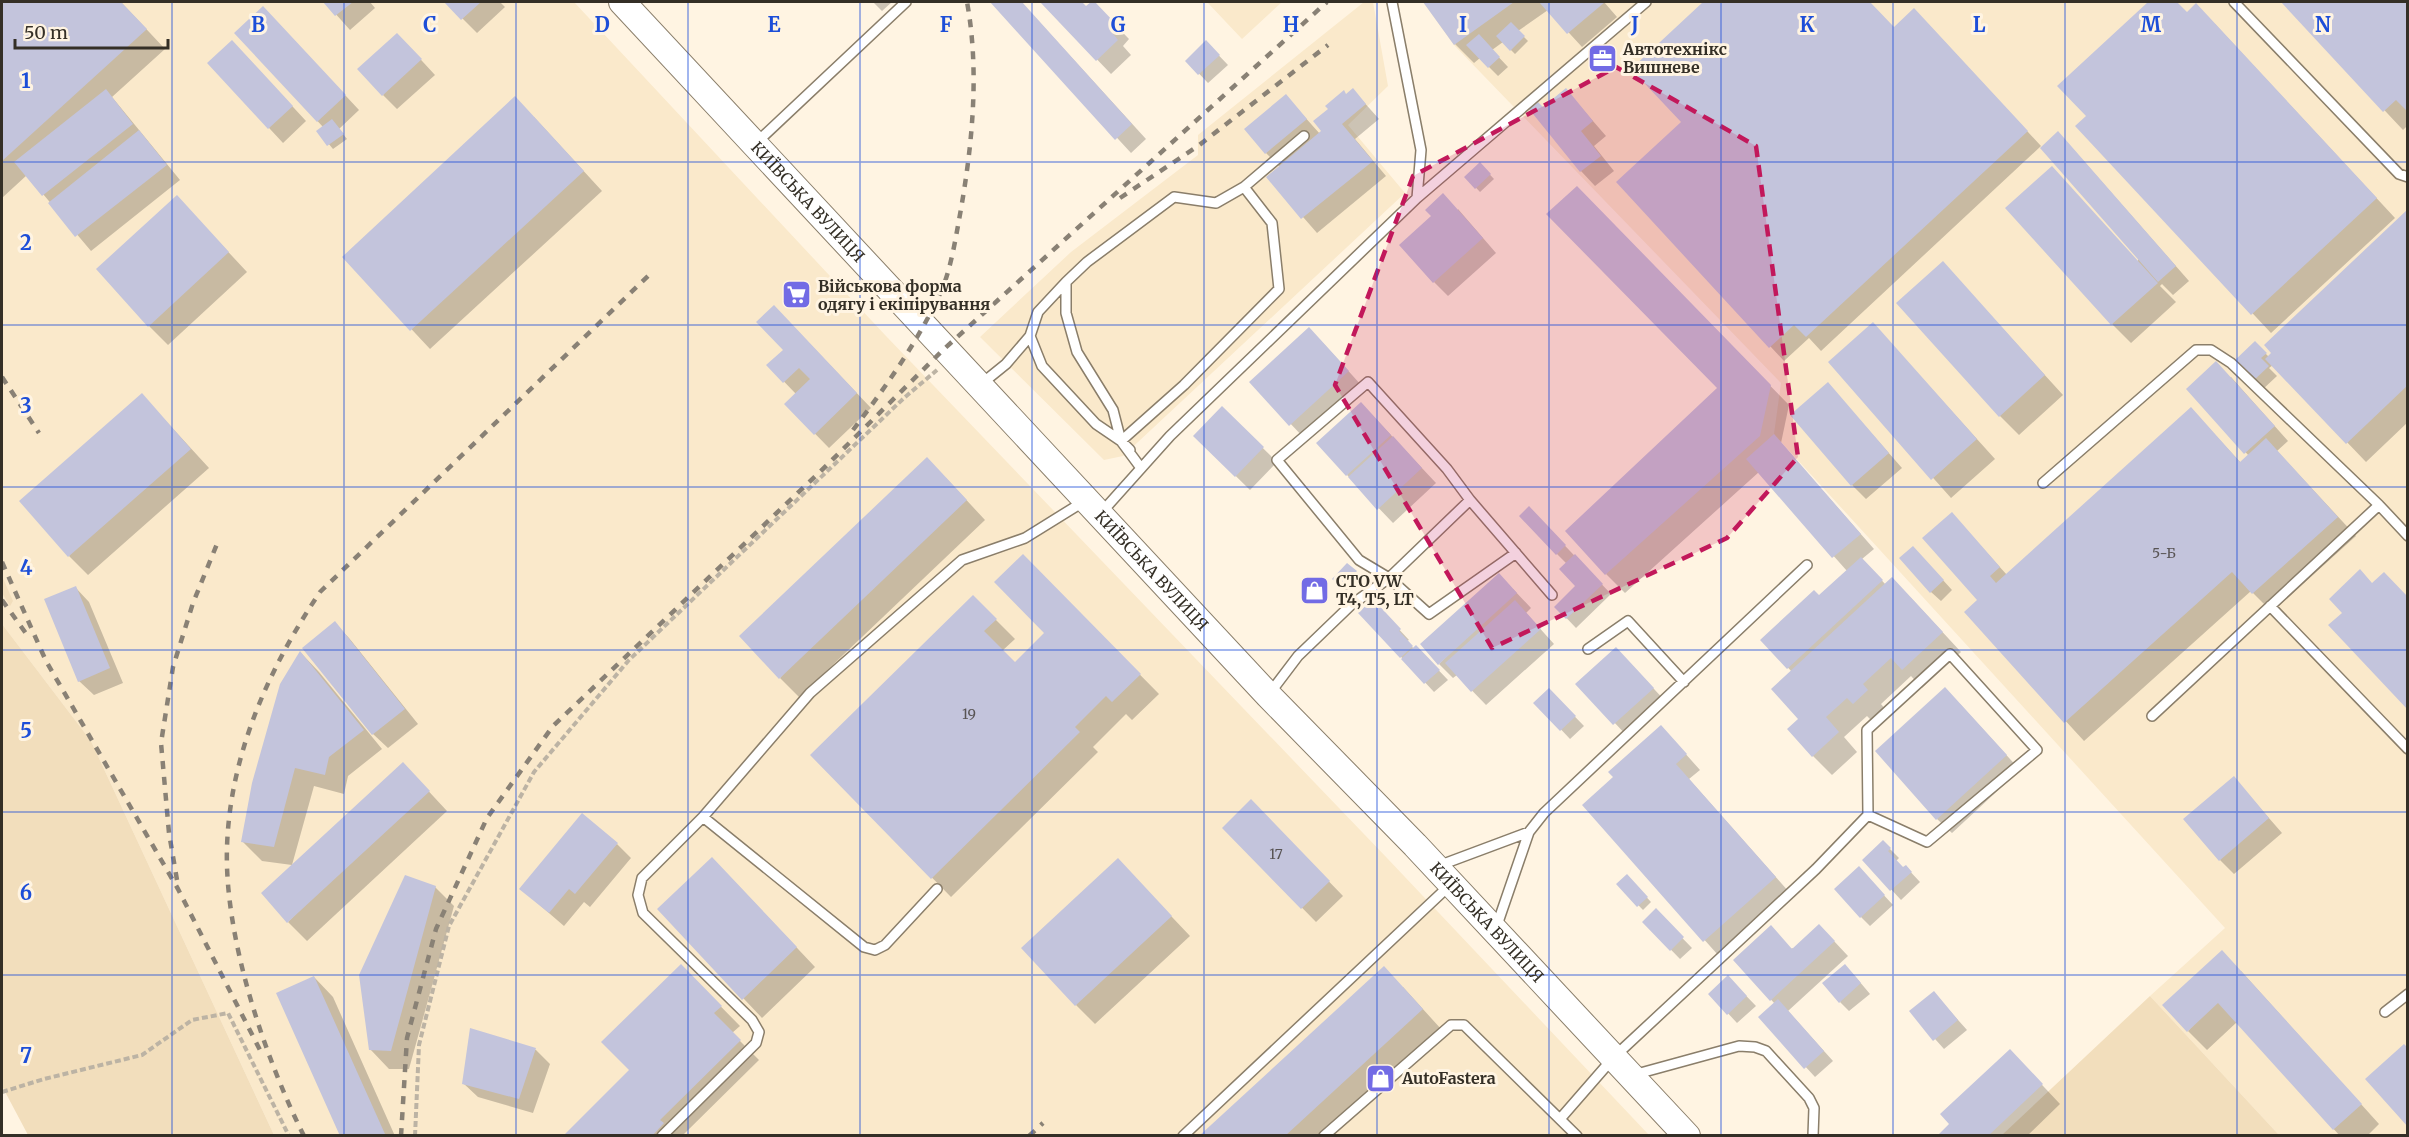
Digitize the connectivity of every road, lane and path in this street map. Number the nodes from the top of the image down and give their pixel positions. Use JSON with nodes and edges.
{"nodes":[{"id":1,"x":622,"y":2,"type":"edge"},
{"id":2,"x":906,"y":2,"type":"edge"},
{"id":3,"x":1392,"y":2,"type":"edge"},
{"id":4,"x":1646,"y":2,"type":"edge"},
{"id":5,"x":2234,"y":2,"type":"edge"},
{"id":6,"x":1304,"y":135,"type":"dead end"},
{"id":7,"x":754,"y":145,"type":"junction"},
{"id":8,"x":2408,"y":177,"type":"edge"},
{"id":9,"x":1244,"y":187,"type":"junction"},
{"id":10,"x":1417,"y":198,"type":"junction"},
{"id":11,"x":1066,"y":282,"type":"junction"},
{"id":12,"x":1030,"y":336,"type":"junction"},
{"id":13,"x":953,"y":358,"type":"junction"},
{"id":14,"x":980,"y":385,"type":"junction"},
{"id":15,"x":1121,"y":441,"type":"junction"},
{"id":16,"x":1141,"y":468,"type":"junction"},
{"id":17,"x":2043,"y":483,"type":"dead end"},
{"id":18,"x":1470,"y":500,"type":"junction"},
{"id":19,"x":2379,"y":505,"type":"junction"},
{"id":20,"x":1092,"y":507,"type":"junction"},
{"id":21,"x":2408,"y":536,"type":"edge"},
{"id":22,"x":1516,"y":553,"type":"junction"},
{"id":23,"x":1807,"y":565,"type":"dead end"},
{"id":24,"x":1389,"y":579,"type":"junction"},
{"id":25,"x":1552,"y":594,"type":"dead end"},
{"id":26,"x":2270,"y":606,"type":"junction"},
{"id":27,"x":1588,"y":649,"type":"dead end"},
{"id":28,"x":1683,"y":682,"type":"junction"},
{"id":29,"x":1268,"y":695,"type":"junction"},
{"id":30,"x":2152,"y":716,"type":"dead end"},
{"id":31,"x":2408,"y":749,"type":"edge"},
{"id":32,"x":1868,"y":815,"type":"junction"},
{"id":33,"x":703,"y":817,"type":"junction"},
{"id":34,"x":1529,"y":832,"type":"junction"},
{"id":35,"x":1444,"y":875,"type":"junction"},
{"id":36,"x":937,"y":889,"type":"dead end"},
{"id":37,"x":1496,"y":931,"type":"junction"},
{"id":38,"x":2408,"y":994,"type":"edge"},
{"id":39,"x":2385,"y":1012,"type":"dead end"},
{"id":40,"x":1614,"y":1057,"type":"junction"},
{"id":41,"x":1631,"y":1076,"type":"junction"},
{"id":42,"x":2,"y":1092,"type":"edge"},
{"id":43,"x":1560,"y":1119,"type":"junction"},
{"id":44,"x":289,"y":1136,"type":"edge"},
{"id":45,"x":415,"y":1136,"type":"edge"},
{"id":46,"x":662,"y":1136,"type":"edge"},
{"id":47,"x":1183,"y":1136,"type":"edge"},
{"id":48,"x":1324,"y":1136,"type":"edge"},
{"id":49,"x":1577,"y":1136,"type":"edge"},
{"id":50,"x":1688,"y":1136,"type":"edge"},
{"id":51,"x":1814,"y":1136,"type":"edge"}],
"edges":[{"from":1,"to":7,"type":"main road","name":"КИЇВСЬКА ВУЛИЦЯ"},
{"from":2,"to":7,"type":"lane"},
{"from":3,"to":10,"type":"lane"},
{"from":4,"to":10,"type":"lane"},
{"from":5,"to":8,"type":"lane"},
{"from":6,"to":9,"type":"lane"},
{"from":7,"to":13,"type":"main road","name":"КИЇВСЬКА ВУЛИЦЯ"},
{"from":9,"to":11,"type":"lane"},
{"from":9,"to":15,"type":"lane"},
{"from":10,"to":16,"type":"lane"},
{"from":11,"to":12,"type":"lane"},
{"from":11,"to":15,"type":"lane"},
{"from":12,"to":14,"type":"lane"},
{"from":12,"to":15,"type":"lane"},
{"from":13,"to":14,"type":"main road","name":"КИЇВСЬКА ВУЛИЦЯ"},
{"from":13,"to":45,"type":"path"},
{"from":14,"to":20,"type":"main road","name":"КИЇВСЬКА ВУЛИЦЯ"},
{"from":15,"to":16,"type":"lane"},
{"from":16,"to":20,"type":"lane"},
{"from":17,"to":19,"type":"lane"},
{"from":18,"to":22,"type":"lane"},
{"from":18,"to":24,"type":"lane"},
{"from":18,"to":24,"type":"lane"},
{"from":19,"to":21,"type":"lane"},
{"from":19,"to":26,"type":"lane"},
{"from":20,"to":29,"type":"main road","name":"КИЇВСЬКА ВУЛИЦЯ"},
{"from":20,"to":33,"type":"lane"},
{"from":22,"to":24,"type":"lane"},
{"from":22,"to":25,"type":"lane"},
{"from":23,"to":28,"type":"lane"},
{"from":24,"to":29,"type":"lane"},
{"from":26,"to":30,"type":"lane"},
{"from":26,"to":31,"type":"lane"},
{"from":27,"to":28,"type":"lane"},
{"from":28,"to":34,"type":"lane"},
{"from":29,"to":35,"type":"main road","name":"КИЇВСЬКА ВУЛИЦЯ"},
{"from":32,"to":32,"type":"lane"},
{"from":32,"to":40,"type":"lane"},
{"from":33,"to":36,"type":"lane"},
{"from":33,"to":46,"type":"lane"},
{"from":34,"to":35,"type":"lane"},
{"from":34,"to":37,"type":"lane"},
{"from":35,"to":37,"type":"main road","name":"КИЇВСЬКА ВУЛИЦЯ"},
{"from":35,"to":47,"type":"lane"},
{"from":37,"to":40,"type":"main road","name":"КИЇВСЬКА ВУЛИЦЯ"},
{"from":38,"to":39,"type":"lane"},
{"from":40,"to":41,"type":"main road","name":"КИЇВСЬКА ВУЛИЦЯ"},
{"from":40,"to":43,"type":"lane"},
{"from":41,"to":50,"type":"main road","name":"КИЇВСЬКА ВУЛИЦЯ"},
{"from":41,"to":51,"type":"lane"},
{"from":42,"to":44,"type":"path"},
{"from":43,"to":48,"type":"lane"},
{"from":43,"to":49,"type":"lane"}]}
